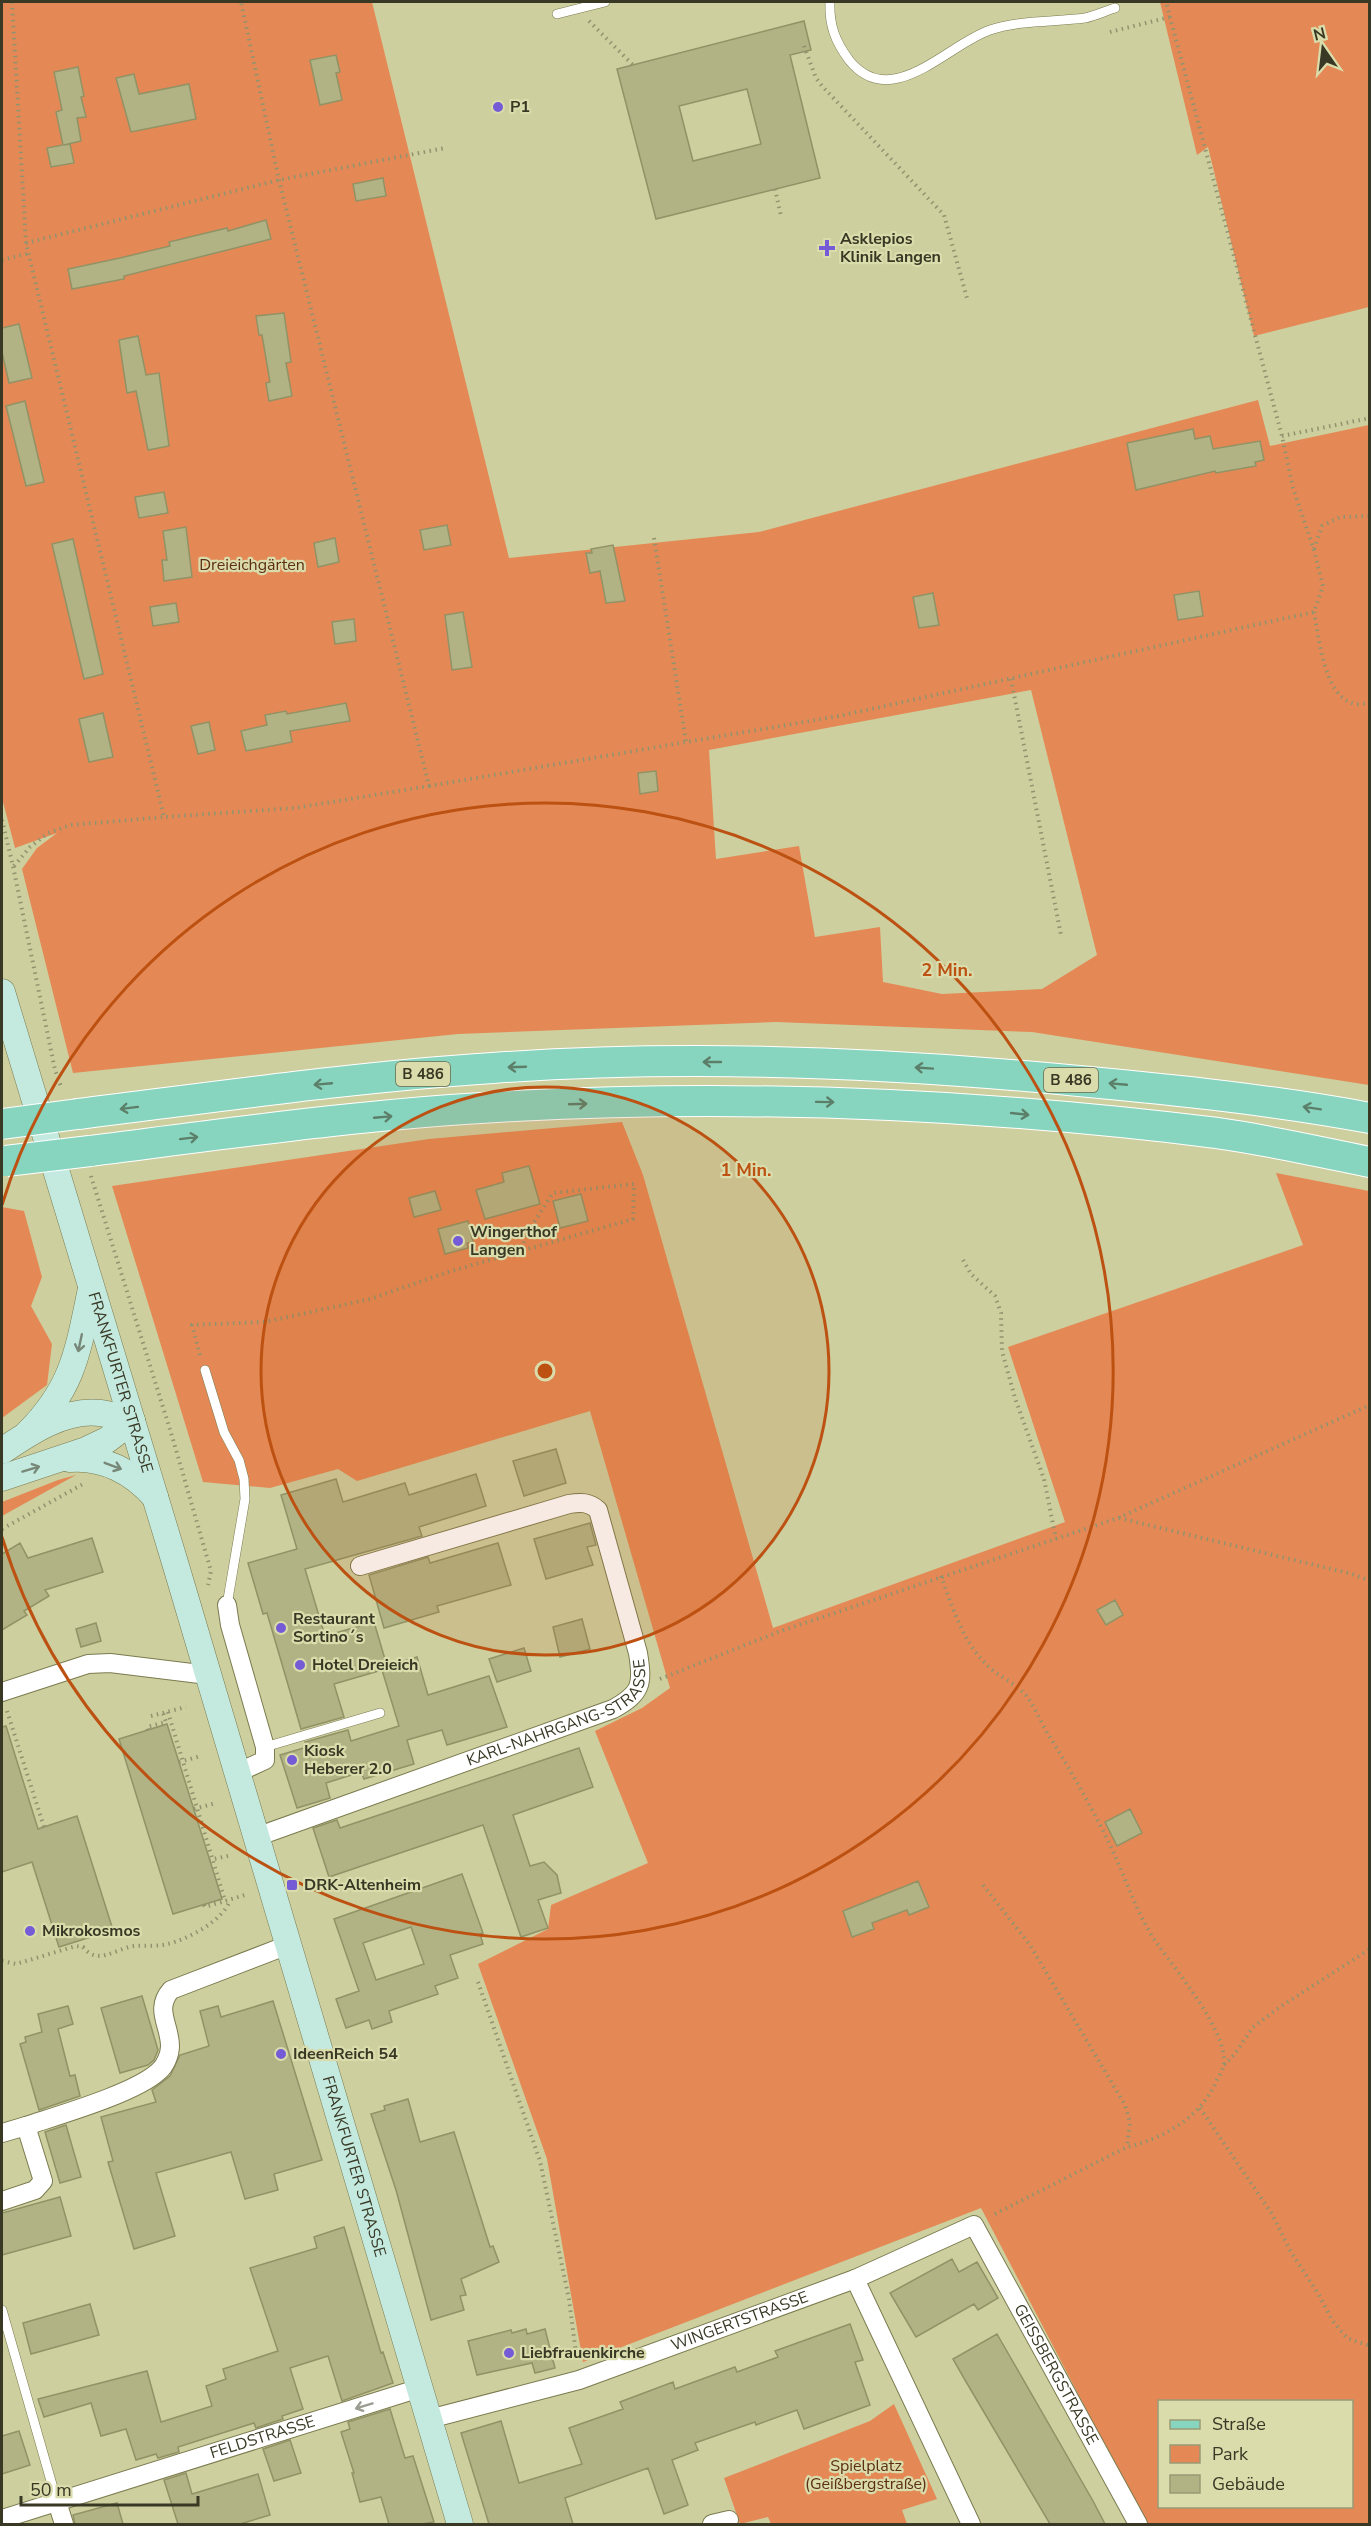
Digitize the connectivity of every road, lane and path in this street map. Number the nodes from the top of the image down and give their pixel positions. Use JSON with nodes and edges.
{"nodes":[{"id":1,"x":12,"y":2,"type":"edge"},
{"id":2,"x":241,"y":2,"type":"edge"},
{"id":3,"x":605,"y":2,"type":"edge"},
{"id":4,"x":830,"y":2,"type":"edge"},
{"id":5,"x":1166,"y":2,"type":"edge"},
{"id":6,"x":577,"y":8,"type":"junction"},
{"id":7,"x":1115,"y":8,"type":"dead end"},
{"id":8,"x":557,"y":14,"type":"dead end"},
{"id":9,"x":1170,"y":17,"type":"junction"},
{"id":10,"x":1110,"y":32,"type":"dead end"},
{"id":11,"x":804,"y":46,"type":"dead end"},
{"id":12,"x":633,"y":65,"type":"dead end"},
{"id":13,"x":445,"y":148,"type":"dead end"},
{"id":14,"x":279,"y":180,"type":"junction"},
{"id":15,"x":775,"y":189,"type":"dead end"},
{"id":16,"x":781,"y":216,"type":"dead end"},
{"id":17,"x":26,"y":243,"type":"junction"},
{"id":18,"x":30,"y":253,"type":"junction"},
{"id":19,"x":2,"y":260,"type":"edge"},
{"id":20,"x":967,"y":298,"type":"dead end"},
{"id":21,"x":1370,"y":418,"type":"edge"},
{"id":22,"x":1282,"y":436,"type":"junction"},
{"id":23,"x":1370,"y":516,"type":"edge"},
{"id":24,"x":654,"y":538,"type":"dead end"},
{"id":25,"x":1314,"y":550,"type":"junction"},
{"id":26,"x":1314,"y":612,"type":"junction"},
{"id":27,"x":1011,"y":679,"type":"junction"},
{"id":28,"x":1370,"y":703,"type":"edge"},
{"id":29,"x":686,"y":742,"type":"junction"},
{"id":30,"x":429,"y":786,"type":"junction"},
{"id":31,"x":164,"y":817,"type":"junction"},
{"id":32,"x":2,"y":820,"type":"edge"},
{"id":33,"x":13,"y":866,"type":"junction"},
{"id":34,"x":1061,"y":935,"type":"dead end"},
{"id":35,"x":2,"y":992,"type":"edge"},
{"id":36,"x":71,"y":1103,"type":"junction"},
{"id":37,"x":1370,"y":1119,"type":"edge"},
{"id":38,"x":2,"y":1124,"type":"edge"},
{"id":39,"x":4,"y":1161,"type":"edge"},
{"id":40,"x":90,"y":1161,"type":"junction"},
{"id":41,"x":1370,"y":1162,"type":"edge"},
{"id":42,"x":522,"y":1252,"type":"junction"},
{"id":43,"x":963,"y":1260,"type":"dead end"},
{"id":44,"x":91,"y":1286,"type":"junction"},
{"id":45,"x":204,"y":1370,"type":"joint"},
{"id":46,"x":1370,"y":1405,"type":"edge"},
{"id":47,"x":132,"y":1421,"type":"junction"},
{"id":48,"x":28,"y":1433,"type":"junction"},
{"id":49,"x":2,"y":1451,"type":"edge"},
{"id":50,"x":60,"y":1460,"type":"junction"},
{"id":51,"x":104,"y":1462,"type":"junction"},
{"id":52,"x":2,"y":1478,"type":"edge"},
{"id":53,"x":155,"y":1497,"type":"junction"},
{"id":54,"x":1118,"y":1518,"type":"junction"},
{"id":55,"x":2,"y":1529,"type":"edge"},
{"id":56,"x":1056,"y":1539,"type":"junction"},
{"id":57,"x":360,"y":1566,"type":"dead end"},
{"id":58,"x":940,"y":1576,"type":"junction"},
{"id":59,"x":1370,"y":1581,"type":"edge"},
{"id":60,"x":206,"y":1592,"type":"dead end"},
{"id":61,"x":227,"y":1605,"type":"joint"},
{"id":62,"x":208,"y":1675,"type":"junction"},
{"id":63,"x":639,"y":1687,"type":"junction"},
{"id":64,"x":3,"y":1698,"type":"edge"},
{"id":65,"x":186,"y":1707,"type":"dead end"},
{"id":66,"x":166,"y":1712,"type":"junction"},
{"id":67,"x":380,"y":1713,"type":"dead end"},
{"id":68,"x":151,"y":1716,"type":"dead end"},
{"id":69,"x":148,"y":1730,"type":"dead end"},
{"id":70,"x":265,"y":1748,"type":"junction"},
{"id":71,"x":201,"y":1756,"type":"dead end"},
{"id":72,"x":181,"y":1762,"type":"junction"},
{"id":73,"x":237,"y":1773,"type":"junction"},
{"id":74,"x":216,"y":1803,"type":"dead end"},
{"id":75,"x":196,"y":1808,"type":"junction"},
{"id":76,"x":44,"y":1827,"type":"dead end"},
{"id":77,"x":256,"y":1837,"type":"junction"},
{"id":78,"x":232,"y":1855,"type":"dead end"},
{"id":79,"x":211,"y":1860,"type":"junction"},
{"id":80,"x":983,"y":1885,"type":"dead end"},
{"id":81,"x":245,"y":1895,"type":"dead end"},
{"id":82,"x":227,"y":1900,"type":"junction"},
{"id":83,"x":204,"y":1905,"type":"dead end"},
{"id":84,"x":288,"y":1945,"type":"junction"},
{"id":85,"x":1370,"y":1949,"type":"edge"},
{"id":86,"x":2,"y":1961,"type":"edge"},
{"id":87,"x":478,"y":1982,"type":"dead end"},
{"id":88,"x":1224,"y":2065,"type":"junction"},
{"id":89,"x":1200,"y":2108,"type":"junction"},
{"id":90,"x":26,"y":2126,"type":"junction"},
{"id":91,"x":2,"y":2133,"type":"edge"},
{"id":92,"x":1127,"y":2147,"type":"junction"},
{"id":93,"x":2,"y":2201,"type":"edge"},
{"id":94,"x":974,"y":2225,"type":"junction"},
{"id":95,"x":855,"y":2278,"type":"junction"},
{"id":96,"x":2,"y":2310,"type":"edge"},
{"id":97,"x":1370,"y":2346,"type":"edge"},
{"id":98,"x":579,"y":2380,"type":"junction"},
{"id":99,"x":420,"y":2388,"type":"junction"},
{"id":100,"x":429,"y":2420,"type":"junction"},
{"id":101,"x":57,"y":2502,"type":"junction"},
{"id":102,"x":2,"y":2519,"type":"edge"},
{"id":103,"x":64,"y":2524,"type":"edge"},
{"id":104,"x":460,"y":2524,"type":"edge"},
{"id":105,"x":971,"y":2524,"type":"edge"},
{"id":106,"x":1138,"y":2524,"type":"edge"}],
"edges":[{"from":1,"to":17,"type":"path"},
{"from":2,"to":14,"type":"path"},
{"from":3,"to":6,"type":"lane"},
{"from":4,"to":7,"type":"lane"},
{"from":5,"to":9,"type":"path"},
{"from":6,"to":8,"type":"lane"},
{"from":6,"to":12,"type":"path"},
{"from":9,"to":10,"type":"path"},
{"from":9,"to":22,"type":"path"},
{"from":11,"to":20,"type":"path"},
{"from":13,"to":14,"type":"path"},
{"from":14,"to":17,"type":"path"},
{"from":14,"to":30,"type":"path"},
{"from":15,"to":16,"type":"path"},
{"from":17,"to":18,"type":"path"},
{"from":18,"to":19,"type":"path"},
{"from":18,"to":31,"type":"path"},
{"from":21,"to":22,"type":"path"},
{"from":22,"to":25,"type":"path"},
{"from":23,"to":25,"type":"path"},
{"from":24,"to":29,"type":"path"},
{"from":25,"to":26,"type":"path"},
{"from":26,"to":27,"type":"path"},
{"from":26,"to":28,"type":"path"},
{"from":27,"to":29,"type":"path"},
{"from":27,"to":34,"type":"path"},
{"from":29,"to":30,"type":"path"},
{"from":30,"to":31,"type":"path"},
{"from":31,"to":33,"type":"path"},
{"from":32,"to":33,"type":"path"},
{"from":33,"to":36,"type":"path"},
{"from":35,"to":44,"type":"main road","name":"FRANKFURTER STRASSE"},
{"from":37,"to":36,"type":"main road","number":"B 486","one_way":true},
{"from":36,"to":38,"type":"main road","number":"B 486","bridge":true},
{"from":39,"to":40,"type":"main road","number":"B 486","bridge":true},
{"from":40,"to":41,"type":"main road","number":"B 486","one_way":true},
{"from":40,"to":60,"type":"path"},
{"from":42,"to":42,"type":"path"},
{"from":42,"to":45,"type":"path"},
{"from":43,"to":56,"type":"path"},
{"from":44,"to":47,"type":"main road","name":"FRANKFURTER STRASSE"},
{"from":44,"to":48,"type":"main road","one_way":true},
{"from":45,"to":61,"type":"lane"},
{"from":46,"to":54,"type":"path"},
{"from":47,"to":48,"type":"main road"},
{"from":47,"to":50,"type":"main road"},
{"from":47,"to":53,"type":"main road","name":"FRANKFURTER STRASSE"},
{"from":48,"to":49,"type":"main road"},
{"from":50,"to":51,"type":"main road"},
{"from":52,"to":50,"type":"main road","one_way":true},
{"from":51,"to":53,"type":"main road","one_way":true},
{"from":51,"to":55,"type":"path"},
{"from":53,"to":62,"type":"main road","name":"FRANKFURTER STRASSE"},
{"from":54,"to":56,"type":"path"},
{"from":54,"to":59,"type":"path"},
{"from":56,"to":58,"type":"path"},
{"from":57,"to":63,"type":"street","name":"KARL-NAHRGANG-STRASSE"},
{"from":58,"to":63,"type":"path"},
{"from":58,"to":88,"type":"path"},
{"from":61,"to":70,"type":"street"},
{"from":62,"to":64,"type":"street"},
{"from":62,"to":73,"type":"main road","name":"FRANKFURTER STRASSE"},
{"from":63,"to":77,"type":"street","name":"KARL-NAHRGANG-STRASSE"},
{"from":64,"to":76,"type":"path"},
{"from":65,"to":66,"type":"path"},
{"from":66,"to":68,"type":"path"},
{"from":66,"to":69,"type":"path"},
{"from":66,"to":72,"type":"path"},
{"from":67,"to":70,"type":"lane"},
{"from":70,"to":73,"type":"street"},
{"from":71,"to":72,"type":"path"},
{"from":72,"to":75,"type":"path"},
{"from":73,"to":77,"type":"main road","name":"FRANKFURTER STRASSE"},
{"from":74,"to":75,"type":"path"},
{"from":75,"to":79,"type":"path"},
{"from":77,"to":84,"type":"main road","name":"FRANKFURTER STRASSE"},
{"from":78,"to":79,"type":"path"},
{"from":79,"to":82,"type":"path"},
{"from":80,"to":92,"type":"path"},
{"from":81,"to":82,"type":"path"},
{"from":82,"to":83,"type":"path"},
{"from":82,"to":86,"type":"path"},
{"from":84,"to":90,"type":"street"},
{"from":84,"to":99,"type":"main road","name":"FRANKFURTER STRASSE"},
{"from":85,"to":88,"type":"path"},
{"from":87,"to":98,"type":"path"},
{"from":88,"to":89,"type":"path"},
{"from":89,"to":92,"type":"path"},
{"from":89,"to":97,"type":"path"},
{"from":90,"to":91,"type":"street"},
{"from":90,"to":93,"type":"street"},
{"from":92,"to":94,"type":"path"},
{"from":94,"to":95,"type":"street","name":"WINGERTSTRASSE"},
{"from":94,"to":106,"type":"street","name":"GEISSBERGSTRASSE"},
{"from":95,"to":98,"type":"street","name":"WINGERTSTRASSE"},
{"from":95,"to":105,"type":"street"},
{"from":96,"to":101,"type":"lane"},
{"from":98,"to":100,"type":"street","name":"WINGERTSTRASSE"},
{"from":99,"to":100,"type":"main road","name":"FRANKFURTER STRASSE"},
{"from":99,"to":101,"type":"street","name":"FELDSTRASSE","one_way":true},
{"from":100,"to":104,"type":"main road","name":"FRANKFURTER STRASSE"},
{"from":101,"to":102,"type":"street","name":"FELDSTRASSE"},
{"from":101,"to":103,"type":"street"}]}
